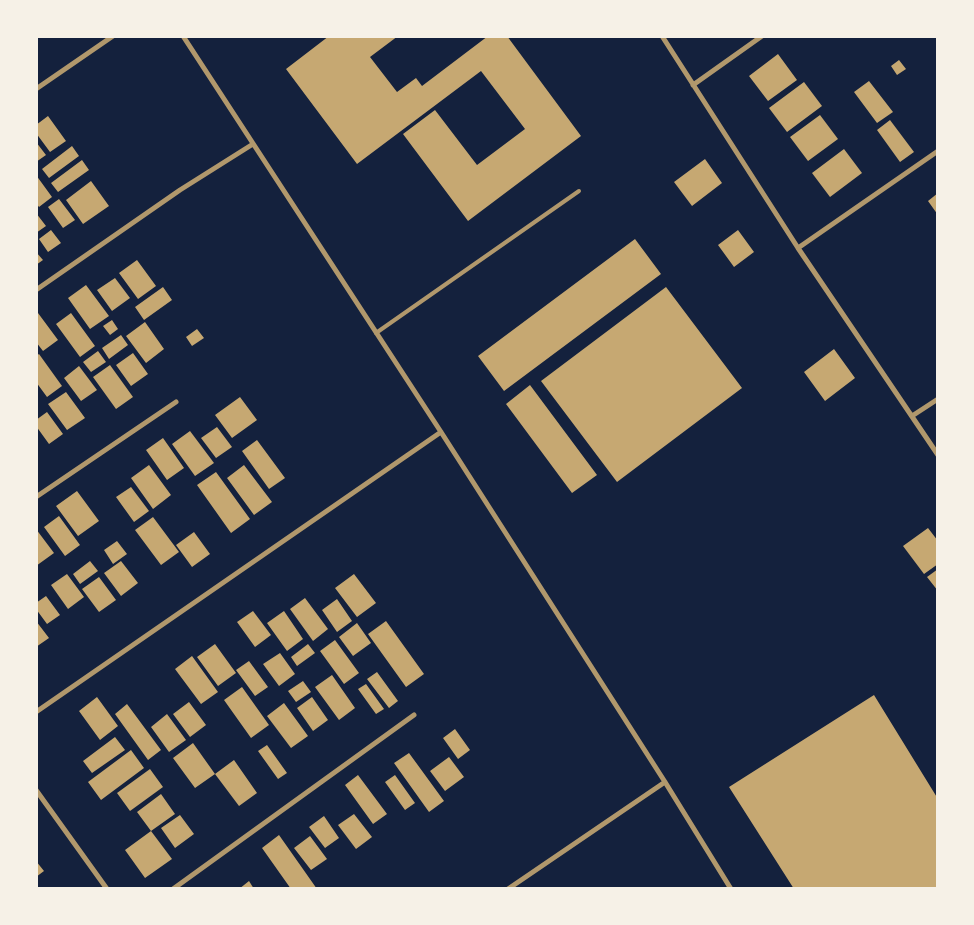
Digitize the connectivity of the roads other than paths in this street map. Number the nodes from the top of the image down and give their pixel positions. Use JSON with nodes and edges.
{"nodes":[{"id":1,"x":113,"y":36,"type":"edge"},
{"id":2,"x":183,"y":36,"type":"edge"},
{"id":3,"x":662,"y":36,"type":"edge"},
{"id":4,"x":762,"y":36,"type":"edge"},
{"id":5,"x":693,"y":85,"type":"junction"},
{"id":6,"x":36,"y":89,"type":"edge"},
{"id":7,"x":252,"y":144,"type":"junction"},
{"id":8,"x":938,"y":151,"type":"edge"},
{"id":9,"x":579,"y":191,"type":"dead end"},
{"id":10,"x":798,"y":248,"type":"junction"},
{"id":11,"x":36,"y":290,"type":"edge"},
{"id":12,"x":376,"y":333,"type":"junction"},
{"id":13,"x":938,"y":398,"type":"edge"},
{"id":14,"x":176,"y":402,"type":"dead end"},
{"id":15,"x":912,"y":416,"type":"junction"},
{"id":16,"x":441,"y":432,"type":"junction"},
{"id":17,"x":938,"y":455,"type":"edge"},
{"id":18,"x":36,"y":497,"type":"edge"},
{"id":19,"x":36,"y":712,"type":"edge"},
{"id":20,"x":414,"y":715,"type":"dead end"},
{"id":21,"x":665,"y":782,"type":"junction"},
{"id":22,"x":36,"y":790,"type":"edge"},
{"id":23,"x":107,"y":889,"type":"edge"},
{"id":24,"x":173,"y":889,"type":"edge"},
{"id":25,"x":508,"y":889,"type":"edge"},
{"id":26,"x":731,"y":889,"type":"edge"}],
"edges":[{"from":1,"to":6,"type":"street"},
{"from":2,"to":7,"type":"street"},
{"from":3,"to":5,"type":"street"},
{"from":4,"to":5,"type":"street"},
{"from":5,"to":10,"type":"street"},
{"from":7,"to":11,"type":"street"},
{"from":7,"to":12,"type":"street"},
{"from":8,"to":10,"type":"street"},
{"from":9,"to":12,"type":"lane"},
{"from":10,"to":15,"type":"street"},
{"from":12,"to":16,"type":"street"},
{"from":13,"to":15,"type":"street"},
{"from":14,"to":18,"type":"street"},
{"from":15,"to":17,"type":"street"},
{"from":16,"to":19,"type":"street"},
{"from":16,"to":21,"type":"street"},
{"from":20,"to":24,"type":"street"},
{"from":21,"to":25,"type":"street"},
{"from":21,"to":26,"type":"street"},
{"from":22,"to":23,"type":"street"}]}
